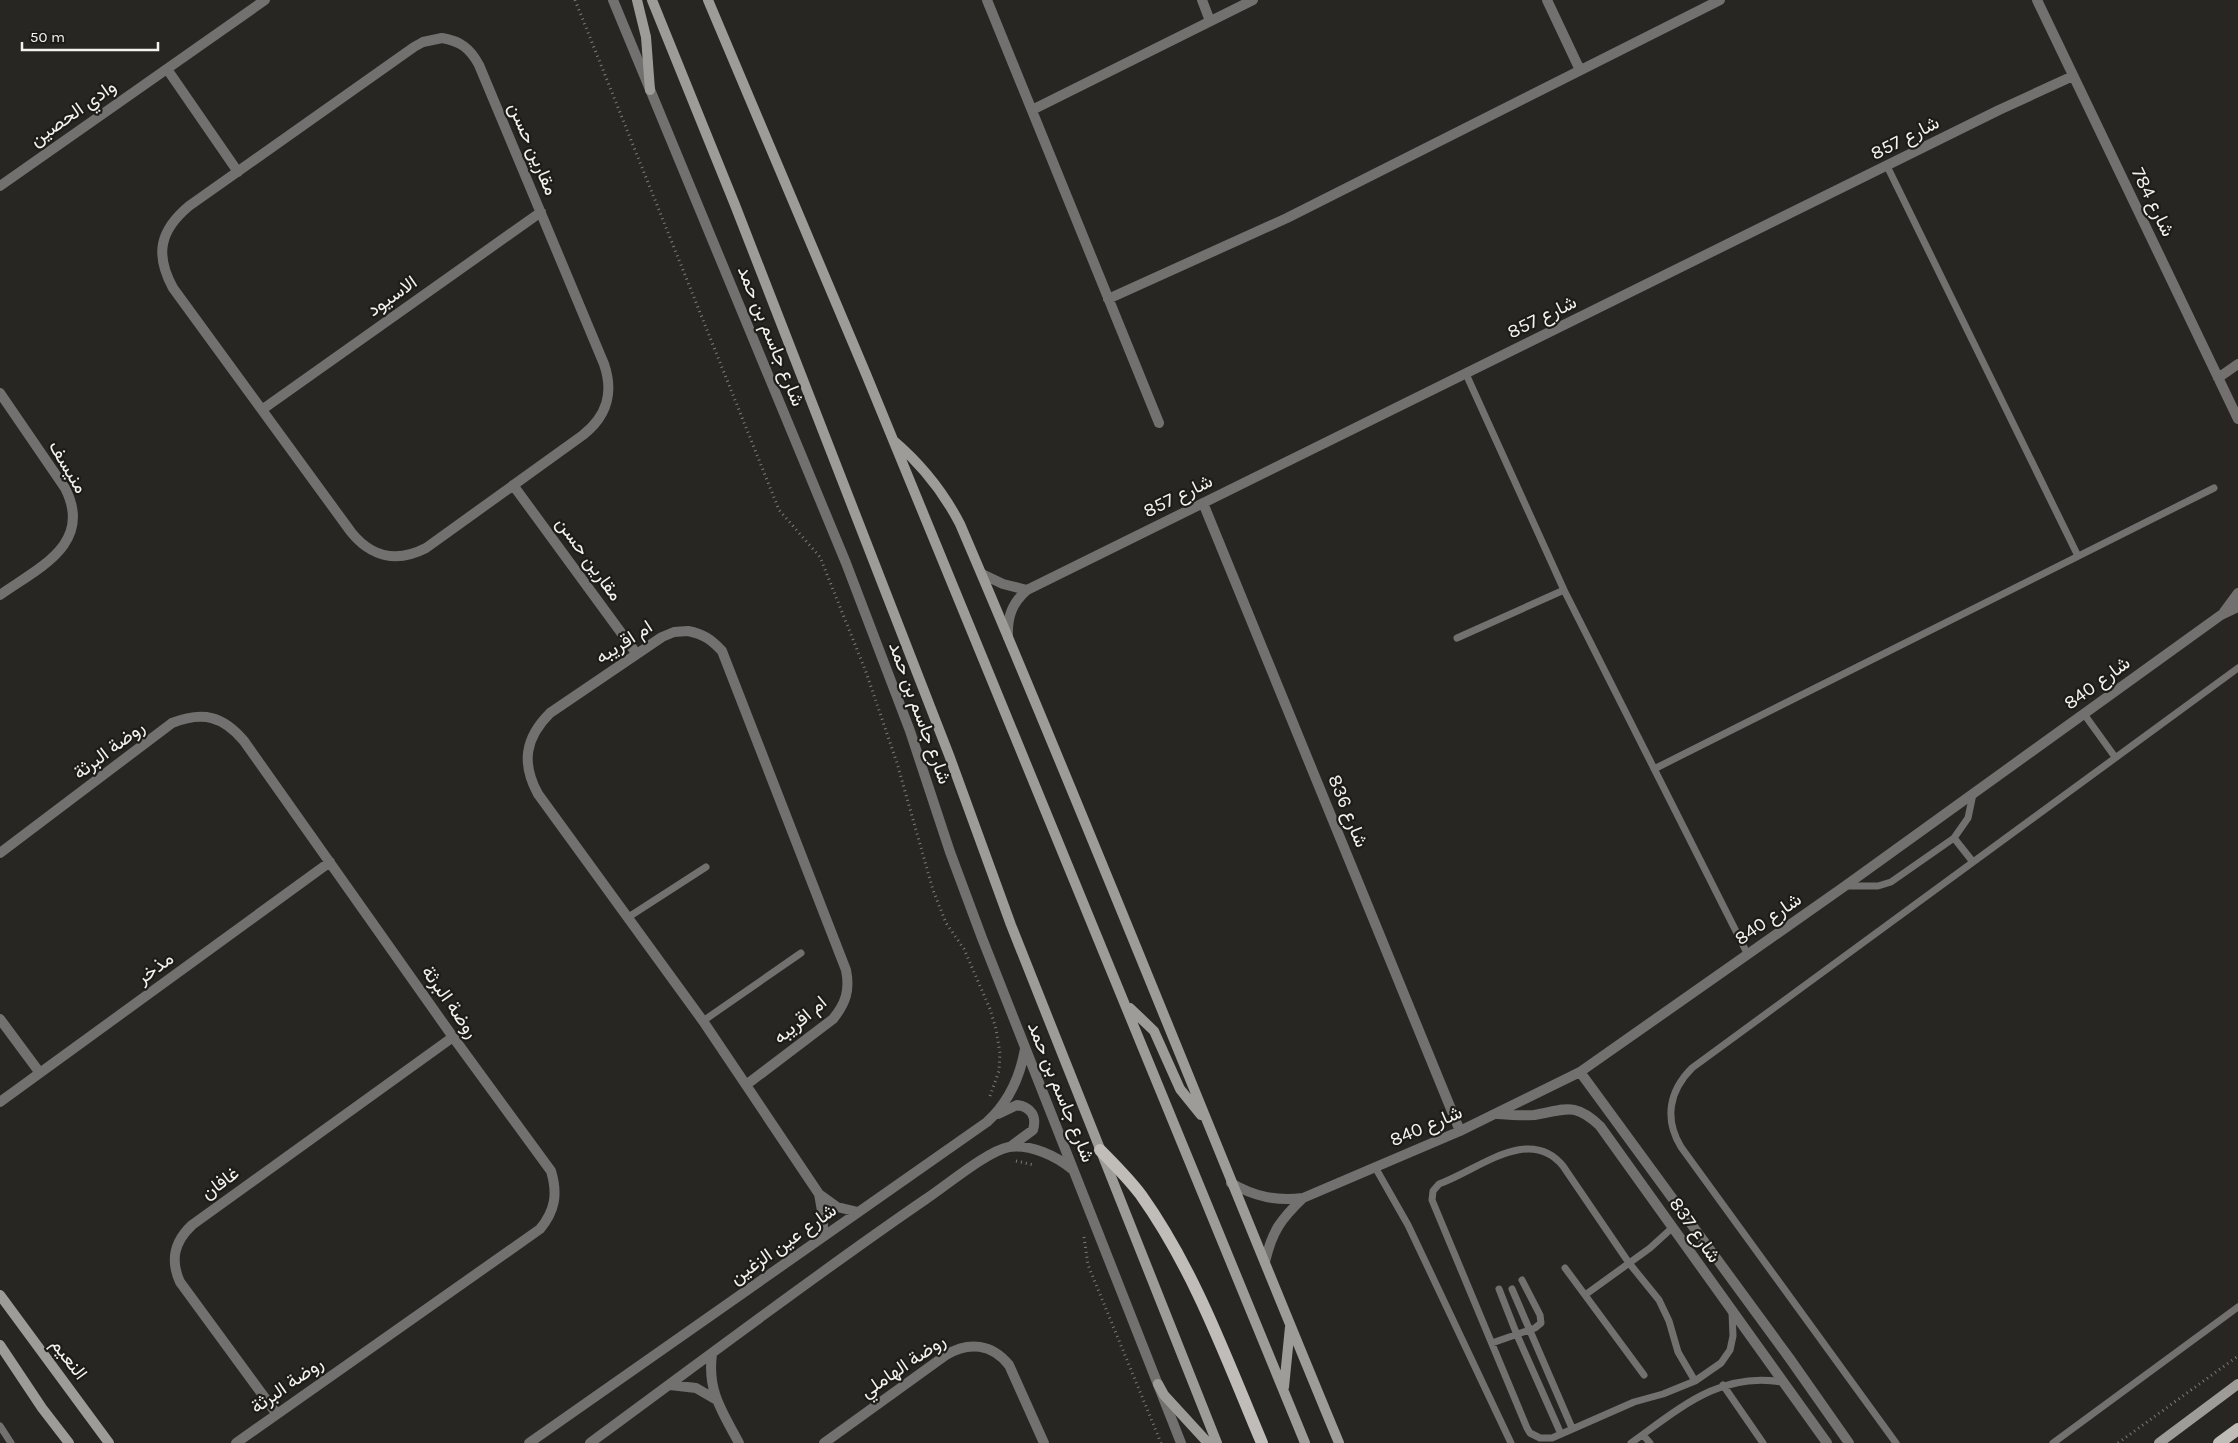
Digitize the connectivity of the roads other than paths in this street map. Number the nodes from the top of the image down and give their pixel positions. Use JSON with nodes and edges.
{"nodes":[{"id":1,"x":265,"y":0,"type":"edge"},
{"id":2,"x":613,"y":0,"type":"edge"},
{"id":3,"x":637,"y":0,"type":"edge"},
{"id":4,"x":652,"y":0,"type":"edge"},
{"id":5,"x":708,"y":0,"type":"edge"},
{"id":6,"x":987,"y":0,"type":"edge"},
{"id":7,"x":1202,"y":0,"type":"edge"},
{"id":8,"x":1252,"y":0,"type":"edge"},
{"id":9,"x":1547,"y":0,"type":"edge"},
{"id":10,"x":1720,"y":0,"type":"edge"},
{"id":11,"x":2037,"y":0,"type":"edge"},
{"id":12,"x":1210,"y":21,"type":"junction"},
{"id":13,"x":167,"y":69,"type":"junction"},
{"id":14,"x":1580,"y":70,"type":"junction"},
{"id":15,"x":2073,"y":76,"type":"junction"},
{"id":16,"x":650,"y":90,"type":"junction"},
{"id":17,"x":1032,"y":110,"type":"junction"},
{"id":18,"x":1888,"y":166,"type":"junction"},
{"id":19,"x":238,"y":172,"type":"junction"},
{"id":20,"x":0,"y":186,"type":"edge"},
{"id":21,"x":541,"y":212,"type":"junction"},
{"id":22,"x":1108,"y":299,"type":"junction"},
{"id":23,"x":2238,"y":364,"type":"edge"},
{"id":24,"x":1466,"y":374,"type":"junction"},
{"id":25,"x":2218,"y":378,"type":"junction"},
{"id":26,"x":0,"y":393,"type":"edge"},
{"id":27,"x":263,"y":409,"type":"junction"},
{"id":28,"x":2238,"y":419,"type":"edge"},
{"id":29,"x":1158,"y":423,"type":"dead end"},
{"id":30,"x":893,"y":440,"type":"junction"},
{"id":31,"x":514,"y":485,"type":"junction"},
{"id":32,"x":2214,"y":488,"type":"dead end"},
{"id":33,"x":1203,"y":503,"type":"junction"},
{"id":34,"x":2078,"y":556,"type":"junction"},
{"id":35,"x":982,"y":574,"type":"junction"},
{"id":36,"x":1026,"y":590,"type":"junction"},
{"id":37,"x":1564,"y":590,"type":"junction"},
{"id":38,"x":2238,"y":593,"type":"edge"},
{"id":39,"x":0,"y":595,"type":"edge"},
{"id":40,"x":2238,"y":607,"type":"edge"},
{"id":41,"x":2221,"y":615,"type":"junction"},
{"id":42,"x":1008,"y":638,"type":"junction"},
{"id":43,"x":1457,"y":638,"type":"dead end"},
{"id":44,"x":636,"y":653,"type":"junction"},
{"id":45,"x":2238,"y":668,"type":"edge"},
{"id":46,"x":2084,"y":714,"type":"junction"},
{"id":47,"x":2115,"y":757,"type":"junction"},
{"id":48,"x":1654,"y":768,"type":"junction"},
{"id":49,"x":1973,"y":794,"type":"junction"},
{"id":50,"x":1954,"y":838,"type":"junction"},
{"id":51,"x":0,"y":853,"type":"edge"},
{"id":52,"x":330,"y":862,"type":"junction"},
{"id":53,"x":1973,"y":862,"type":"junction"},
{"id":54,"x":706,"y":867,"type":"dead end"},
{"id":55,"x":1845,"y":886,"type":"junction"},
{"id":56,"x":628,"y":918,"type":"junction"},
{"id":57,"x":801,"y":953,"type":"dead end"},
{"id":58,"x":1748,"y":955,"type":"junction"},
{"id":59,"x":1126,"y":1003,"type":"junction"},
{"id":60,"x":0,"y":1019,"type":"edge"},
{"id":61,"x":703,"y":1021,"type":"junction"},
{"id":62,"x":453,"y":1037,"type":"junction"},
{"id":63,"x":1025,"y":1048,"type":"junction"},
{"id":64,"x":1580,"y":1072,"type":"junction"},
{"id":65,"x":40,"y":1073,"type":"junction"},
{"id":66,"x":746,"y":1085,"type":"junction"},
{"id":67,"x":0,"y":1102,"type":"edge"},
{"id":68,"x":1497,"y":1114,"type":"junction"},
{"id":69,"x":993,"y":1116,"type":"junction"},
{"id":70,"x":1208,"y":1124,"type":"junction"},
{"id":71,"x":1460,"y":1131,"type":"junction"},
{"id":72,"x":1010,"y":1147,"type":"junction"},
{"id":73,"x":1100,"y":1150,"type":"junction"},
{"id":74,"x":1375,"y":1167,"type":"junction"},
{"id":75,"x":1074,"y":1171,"type":"junction"},
{"id":76,"x":1231,"y":1183,"type":"junction"},
{"id":77,"x":819,"y":1194,"type":"junction"},
{"id":78,"x":1303,"y":1198,"type":"junction"},
{"id":79,"x":858,"y":1212,"type":"junction"},
{"id":80,"x":1672,"y":1228,"type":"junction"},
{"id":81,"x":823,"y":1237,"type":"junction"},
{"id":82,"x":1265,"y":1262,"type":"junction"},
{"id":83,"x":1629,"y":1263,"type":"junction"},
{"id":84,"x":1565,"y":1268,"type":"dead end"},
{"id":85,"x":1522,"y":1280,"type":"dead end"},
{"id":86,"x":1499,"y":1289,"type":"dead end"},
{"id":87,"x":1512,"y":1289,"type":"dead end"},
{"id":88,"x":1585,"y":1295,"type":"junction"},
{"id":89,"x":0,"y":1296,"type":"edge"},
{"id":90,"x":2238,"y":1308,"type":"edge"},
{"id":91,"x":1732,"y":1312,"type":"junction"},
{"id":92,"x":1290,"y":1324,"type":"junction"},
{"id":93,"x":1529,"y":1331,"type":"junction"},
{"id":94,"x":1516,"y":1335,"type":"junction"},
{"id":95,"x":1492,"y":1343,"type":"junction"},
{"id":96,"x":0,"y":1345,"type":"edge"},
{"id":97,"x":712,"y":1354,"type":"junction"},
{"id":98,"x":1644,"y":1375,"type":"dead end"},
{"id":99,"x":1695,"y":1381,"type":"junction"},
{"id":100,"x":1782,"y":1382,"type":"junction"},
{"id":101,"x":1158,"y":1384,"type":"junction"},
{"id":102,"x":2238,"y":1384,"type":"edge"},
{"id":103,"x":670,"y":1385,"type":"junction"},
{"id":104,"x":1723,"y":1385,"type":"junction"},
{"id":105,"x":1284,"y":1390,"type":"junction"},
{"id":106,"x":715,"y":1399,"type":"junction"},
{"id":107,"x":276,"y":1413,"type":"junction"},
{"id":108,"x":0,"y":1426,"type":"edge"},
{"id":109,"x":1572,"y":1428,"type":"junction"},
{"id":110,"x":2238,"y":1429,"type":"edge"},
{"id":111,"x":1561,"y":1434,"type":"junction"},
{"id":112,"x":1643,"y":1435,"type":"junction"},
{"id":113,"x":11,"y":1443,"type":"edge"},
{"id":114,"x":68,"y":1443,"type":"edge"},
{"id":115,"x":109,"y":1443,"type":"edge"},
{"id":116,"x":236,"y":1443,"type":"edge"},
{"id":117,"x":529,"y":1443,"type":"edge"},
{"id":118,"x":590,"y":1443,"type":"edge"},
{"id":119,"x":738,"y":1443,"type":"edge"},
{"id":120,"x":824,"y":1443,"type":"edge"},
{"id":121,"x":1044,"y":1443,"type":"edge"},
{"id":122,"x":1181,"y":1443,"type":"edge"},
{"id":123,"x":1208,"y":1443,"type":"edge"},
{"id":124,"x":1217,"y":1443,"type":"edge"},
{"id":125,"x":1262,"y":1443,"type":"edge"},
{"id":126,"x":1305,"y":1443,"type":"edge"},
{"id":127,"x":1339,"y":1443,"type":"edge"},
{"id":128,"x":1510,"y":1443,"type":"edge"},
{"id":129,"x":1631,"y":1443,"type":"edge"},
{"id":130,"x":1650,"y":1443,"type":"edge"},
{"id":131,"x":1763,"y":1443,"type":"edge"},
{"id":132,"x":1827,"y":1443,"type":"edge"},
{"id":133,"x":1849,"y":1443,"type":"edge"},
{"id":134,"x":1896,"y":1443,"type":"edge"},
{"id":135,"x":2053,"y":1443,"type":"edge"},
{"id":136,"x":2159,"y":1443,"type":"edge"},
{"id":137,"x":2219,"y":1443,"type":"edge"}],
"edges":[{"from":1,"to":13,"type":"street","name":"وادي الحصين"},
{"from":2,"to":16,"type":"street","name":"شارع جاسم بن حمد"},
{"from":3,"to":16,"type":"main road"},
{"from":4,"to":73,"type":"main road","name":"شارع جاسم بن حمد"},
{"from":5,"to":30,"type":"main road"},
{"from":6,"to":17,"type":"street"},
{"from":7,"to":12,"type":"street"},
{"from":8,"to":12,"type":"street"},
{"from":9,"to":14,"type":"street"},
{"from":10,"to":14,"type":"street"},
{"from":11,"to":15,"type":"street","name":"شارع 784"},
{"from":12,"to":17,"type":"street"},
{"from":13,"to":19,"type":"street"},
{"from":13,"to":20,"type":"street","name":"وادي الحصين"},
{"from":14,"to":22,"type":"street"},
{"from":15,"to":18,"type":"street","name":"شارع 857"},
{"from":15,"to":25,"type":"street","name":"شارع 784"},
{"from":16,"to":63,"type":"street","name":"شارع جاسم بن حمد"},
{"from":17,"to":22,"type":"street"},
{"from":18,"to":24,"type":"street","name":"شارع 857"},
{"from":18,"to":34,"type":"lane"},
{"from":19,"to":21,"type":"street","name":"مقارين حسن"},
{"from":19,"to":27,"type":"street","name":"مقارين حسن"},
{"from":21,"to":27,"type":"street","name":"الاسيود"},
{"from":21,"to":31,"type":"street","name":"مقارين حسن"},
{"from":22,"to":29,"type":"street"},
{"from":23,"to":25,"type":"street"},
{"from":24,"to":33,"type":"street","name":"شارع 857"},
{"from":24,"to":37,"type":"lane"},
{"from":25,"to":28,"type":"street","name":"شارع 784"},
{"from":26,"to":39,"type":"street","name":"منيسف"},
{"from":27,"to":31,"type":"street","name":"مقارين حسن"},
{"from":30,"to":35,"type":"main road"},
{"from":30,"to":59,"type":"main road"},
{"from":31,"to":44,"type":"street","name":"مقارين حسن"},
{"from":32,"to":34,"type":"lane"},
{"from":33,"to":36,"type":"street","name":"شارع 857"},
{"from":33,"to":71,"type":"street","name":"شارع 836"},
{"from":34,"to":48,"type":"lane"},
{"from":35,"to":36,"type":"street"},
{"from":35,"to":42,"type":"main road"},
{"from":36,"to":42,"type":"street","name":"شارع 857"},
{"from":37,"to":43,"type":"lane"},
{"from":37,"to":48,"type":"lane"},
{"from":38,"to":41,"type":"street","name":"شارع 840"},
{"from":40,"to":41,"type":"street","name":"شارع 840"},
{"from":41,"to":46,"type":"street","name":"شارع 840"},
{"from":42,"to":70,"type":"main road"},
{"from":44,"to":56,"type":"street","name":"ام اقريبه"},
{"from":44,"to":66,"type":"street","name":"ام اقريبه"},
{"from":45,"to":47,"type":"lane"},
{"from":46,"to":47,"type":"lane"},
{"from":46,"to":49,"type":"street","name":"شارع 840"},
{"from":47,"to":53,"type":"lane"},
{"from":48,"to":58,"type":"lane"},
{"from":49,"to":50,"type":"lane"},
{"from":49,"to":55,"type":"street","name":"شارع 840"},
{"from":50,"to":53,"type":"lane"},
{"from":50,"to":55,"type":"lane"},
{"from":51,"to":52,"type":"street","name":"روضة البرثة"},
{"from":52,"to":62,"type":"street","name":"روضة البرثة"},
{"from":52,"to":65,"type":"street","name":"مذخر"},
{"from":53,"to":134,"type":"lane"},
{"from":54,"to":56,"type":"lane"},
{"from":55,"to":58,"type":"street","name":"شارع 840"},
{"from":56,"to":61,"type":"street","name":"ام اقريبه"},
{"from":57,"to":61,"type":"lane"},
{"from":58,"to":64,"type":"street","name":"شارع 840"},
{"from":59,"to":70,"type":"main road"},
{"from":59,"to":105,"type":"main road"},
{"from":60,"to":65,"type":"street"},
{"from":61,"to":66,"type":"street","name":"ام اقريبه"},
{"from":62,"to":107,"type":"street","name":"غافان"},
{"from":62,"to":107,"type":"street","name":"روضة البرثة"},
{"from":63,"to":69,"type":"street","name":"شارع عين الزغين"},
{"from":63,"to":75,"type":"street","name":"شارع جاسم بن حمد"},
{"from":64,"to":68,"type":"street","name":"شارع 840"},
{"from":64,"to":133,"type":"street","name":"شارع 837"},
{"from":65,"to":67,"type":"street","name":"مذخر"},
{"from":66,"to":77,"type":"street","name":"ام اقريبه"},
{"from":68,"to":71,"type":"street","name":"شارع 840"},
{"from":68,"to":80,"type":"street","name":"شارع 837"},
{"from":69,"to":72,"type":"street"},
{"from":69,"to":79,"type":"street","name":"شارع عين الزغين"},
{"from":70,"to":76,"type":"main road"},
{"from":71,"to":74,"type":"street","name":"شارع 840"},
{"from":72,"to":75,"type":"street"},
{"from":72,"to":97,"type":"street"},
{"from":73,"to":124,"type":"main road","name":"شارع جاسم بن حمد"},
{"from":73,"to":125,"type":"main road"},
{"from":74,"to":78,"type":"street","name":"شارع 840"},
{"from":74,"to":128,"type":"lane"},
{"from":75,"to":101,"type":"street","name":"شارع جاسم بن حمد"},
{"from":76,"to":78,"type":"street","name":"شارع 840"},
{"from":76,"to":82,"type":"main road"},
{"from":77,"to":79,"type":"street","name":"ام اقريبه"},
{"from":77,"to":81,"type":"street","name":"ام اقريبه"},
{"from":78,"to":82,"type":"street","name":"شارع 840"},
{"from":79,"to":81,"type":"street","name":"شارع عين الزغين"},
{"from":80,"to":83,"type":"lane"},
{"from":80,"to":91,"type":"street","name":"شارع 837"},
{"from":81,"to":117,"type":"street","name":"شارع عين الزغين"},
{"from":82,"to":92,"type":"main road"},
{"from":83,"to":88,"type":"lane"},
{"from":83,"to":95,"type":"lane"},
{"from":83,"to":99,"type":"lane"},
{"from":84,"to":88,"type":"lane"},
{"from":85,"to":93,"type":"lane"},
{"from":86,"to":94,"type":"lane"},
{"from":87,"to":93,"type":"lane"},
{"from":88,"to":98,"type":"lane"},
{"from":89,"to":115,"type":"main road","name":"النعيم"},
{"from":90,"to":135,"type":"lane"},
{"from":91,"to":99,"type":"lane"},
{"from":91,"to":100,"type":"street","name":"شارع 837"},
{"from":92,"to":105,"type":"main road"},
{"from":92,"to":127,"type":"main road"},
{"from":93,"to":94,"type":"lane"},
{"from":93,"to":109,"type":"lane"},
{"from":94,"to":95,"type":"lane"},
{"from":94,"to":111,"type":"lane"},
{"from":95,"to":111,"type":"lane"},
{"from":96,"to":114,"type":"main road"},
{"from":97,"to":103,"type":"street"},
{"from":97,"to":106,"type":"street"},
{"from":99,"to":109,"type":"lane"},
{"from":100,"to":104,"type":"lane"},
{"from":100,"to":132,"type":"street","name":"شارع 837"},
{"from":101,"to":122,"type":"street","name":"شارع جاسم بن حمد"},
{"from":101,"to":123,"type":"main road"},
{"from":102,"to":136,"type":"main road"},
{"from":103,"to":106,"type":"street"},
{"from":103,"to":118,"type":"street"},
{"from":104,"to":112,"type":"lane"},
{"from":104,"to":131,"type":"lane"},
{"from":105,"to":126,"type":"main road"},
{"from":106,"to":119,"type":"street"},
{"from":107,"to":116,"type":"street","name":"روضة البرثة"},
{"from":108,"to":113,"type":"lane"},
{"from":109,"to":111,"type":"lane"},
{"from":110,"to":137,"type":"main road"},
{"from":112,"to":129,"type":"lane"},
{"from":112,"to":130,"type":"lane"},
{"from":120,"to":121,"type":"street","name":"روضة الهاملي"}]}
